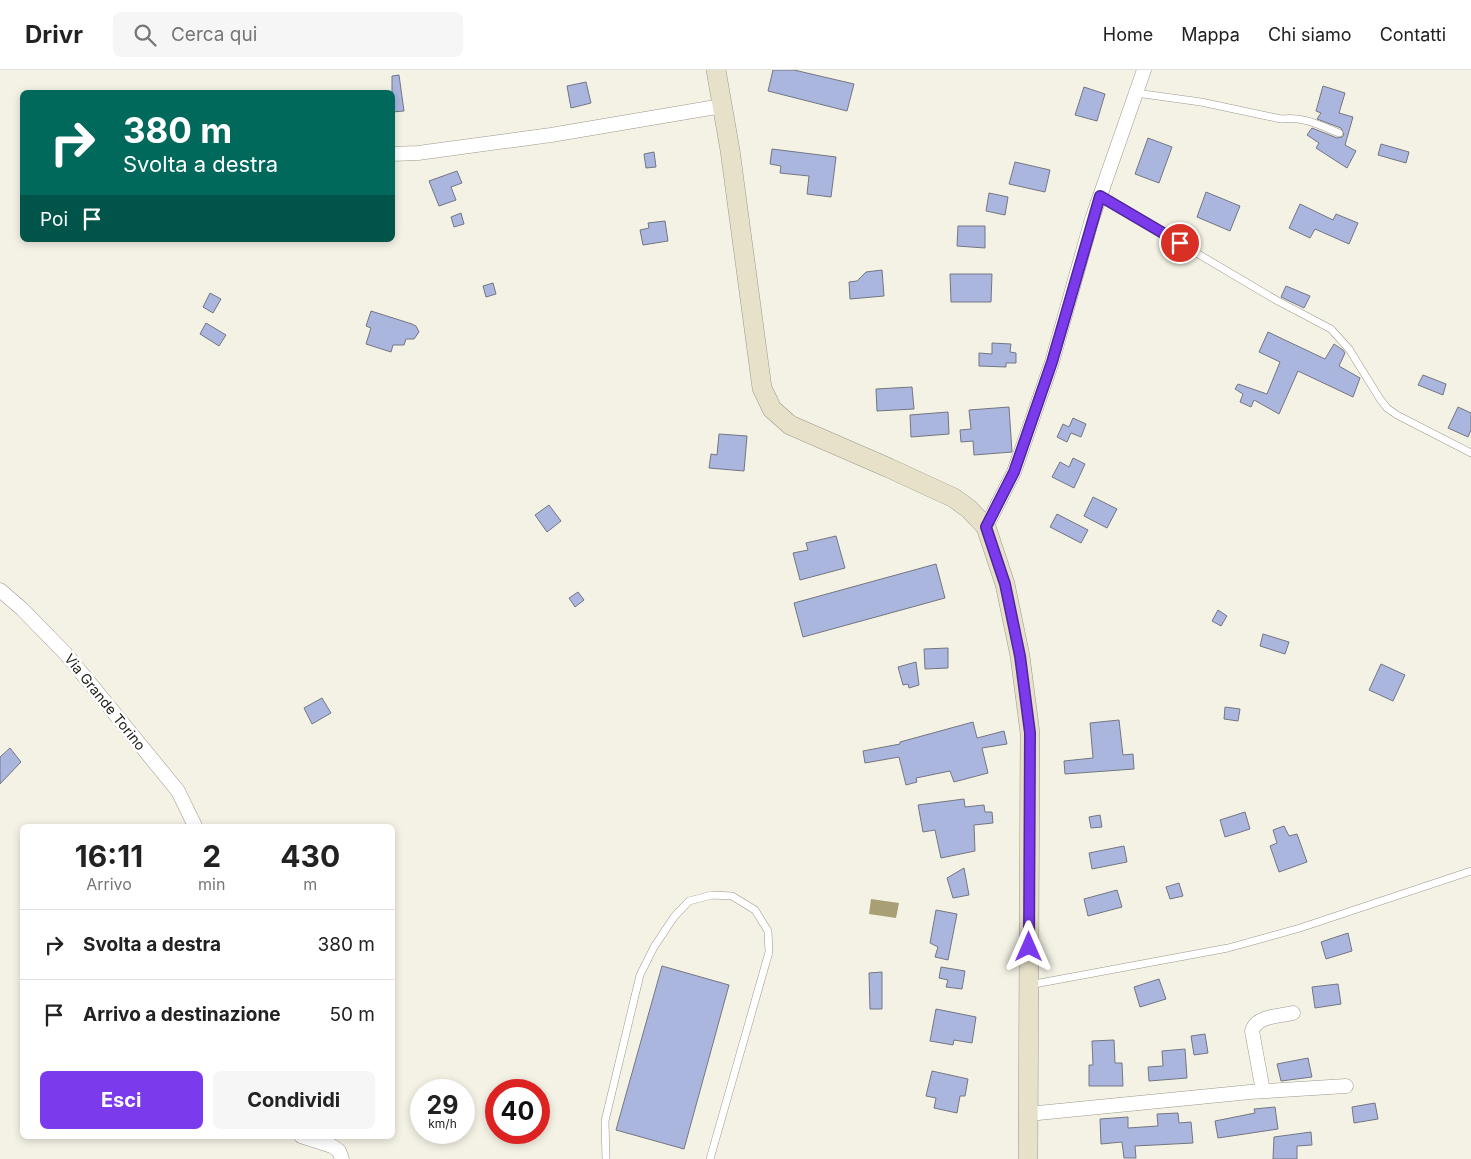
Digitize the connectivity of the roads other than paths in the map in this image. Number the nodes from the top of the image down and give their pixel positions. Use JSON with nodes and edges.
{"nodes":[{"id":1,"x":716,"y":70,"type":"edge"},
{"id":2,"x":1144,"y":70,"type":"edge"},
{"id":3,"x":1135,"y":93,"type":"junction"},
{"id":4,"x":722,"y":106,"type":"junction"},
{"id":5,"x":1338,"y":133,"type":"dead end"},
{"id":6,"x":395,"y":154,"type":"edge"},
{"id":7,"x":1100,"y":196,"type":"junction"},
{"id":8,"x":1471,"y":453,"type":"edge"},
{"id":9,"x":986,"y":527,"type":"junction"},
{"id":10,"x":0,"y":590,"type":"edge"},
{"id":11,"x":195,"y":824,"type":"edge"},
{"id":12,"x":1471,"y":871,"type":"edge"},
{"id":13,"x":1029,"y":986,"type":"junction"},
{"id":14,"x":1293,"y":1013,"type":"dead end"},
{"id":15,"x":1346,"y":1086,"type":"dead end"},
{"id":16,"x":1263,"y":1091,"type":"junction"},
{"id":17,"x":1028,"y":1114,"type":"junction"},
{"id":18,"x":310,"y":1139,"type":"edge"},
{"id":19,"x":342,"y":1159,"type":"edge"},
{"id":20,"x":606,"y":1159,"type":"edge"},
{"id":21,"x":710,"y":1159,"type":"edge"},
{"id":22,"x":1028,"y":1159,"type":"edge"}],
"edges":[{"from":1,"to":4,"type":"street"},
{"from":2,"to":3,"type":"street"},
{"from":3,"to":5,"type":"lane"},
{"from":3,"to":7,"type":"street"},
{"from":4,"to":6,"type":"street"},
{"from":4,"to":9,"type":"street"},
{"from":7,"to":8,"type":"lane"},
{"from":7,"to":9,"type":"street"},
{"from":9,"to":13,"type":"street"},
{"from":10,"to":11,"type":"street","name":"Via Grande Torino"},
{"from":12,"to":13,"type":"lane"},
{"from":13,"to":17,"type":"street"},
{"from":14,"to":16,"type":"street"},
{"from":15,"to":16,"type":"street"},
{"from":16,"to":17,"type":"street"},
{"from":17,"to":22,"type":"street"},
{"from":18,"to":19,"type":"street"},
{"from":20,"to":21,"type":"lane"}]}
